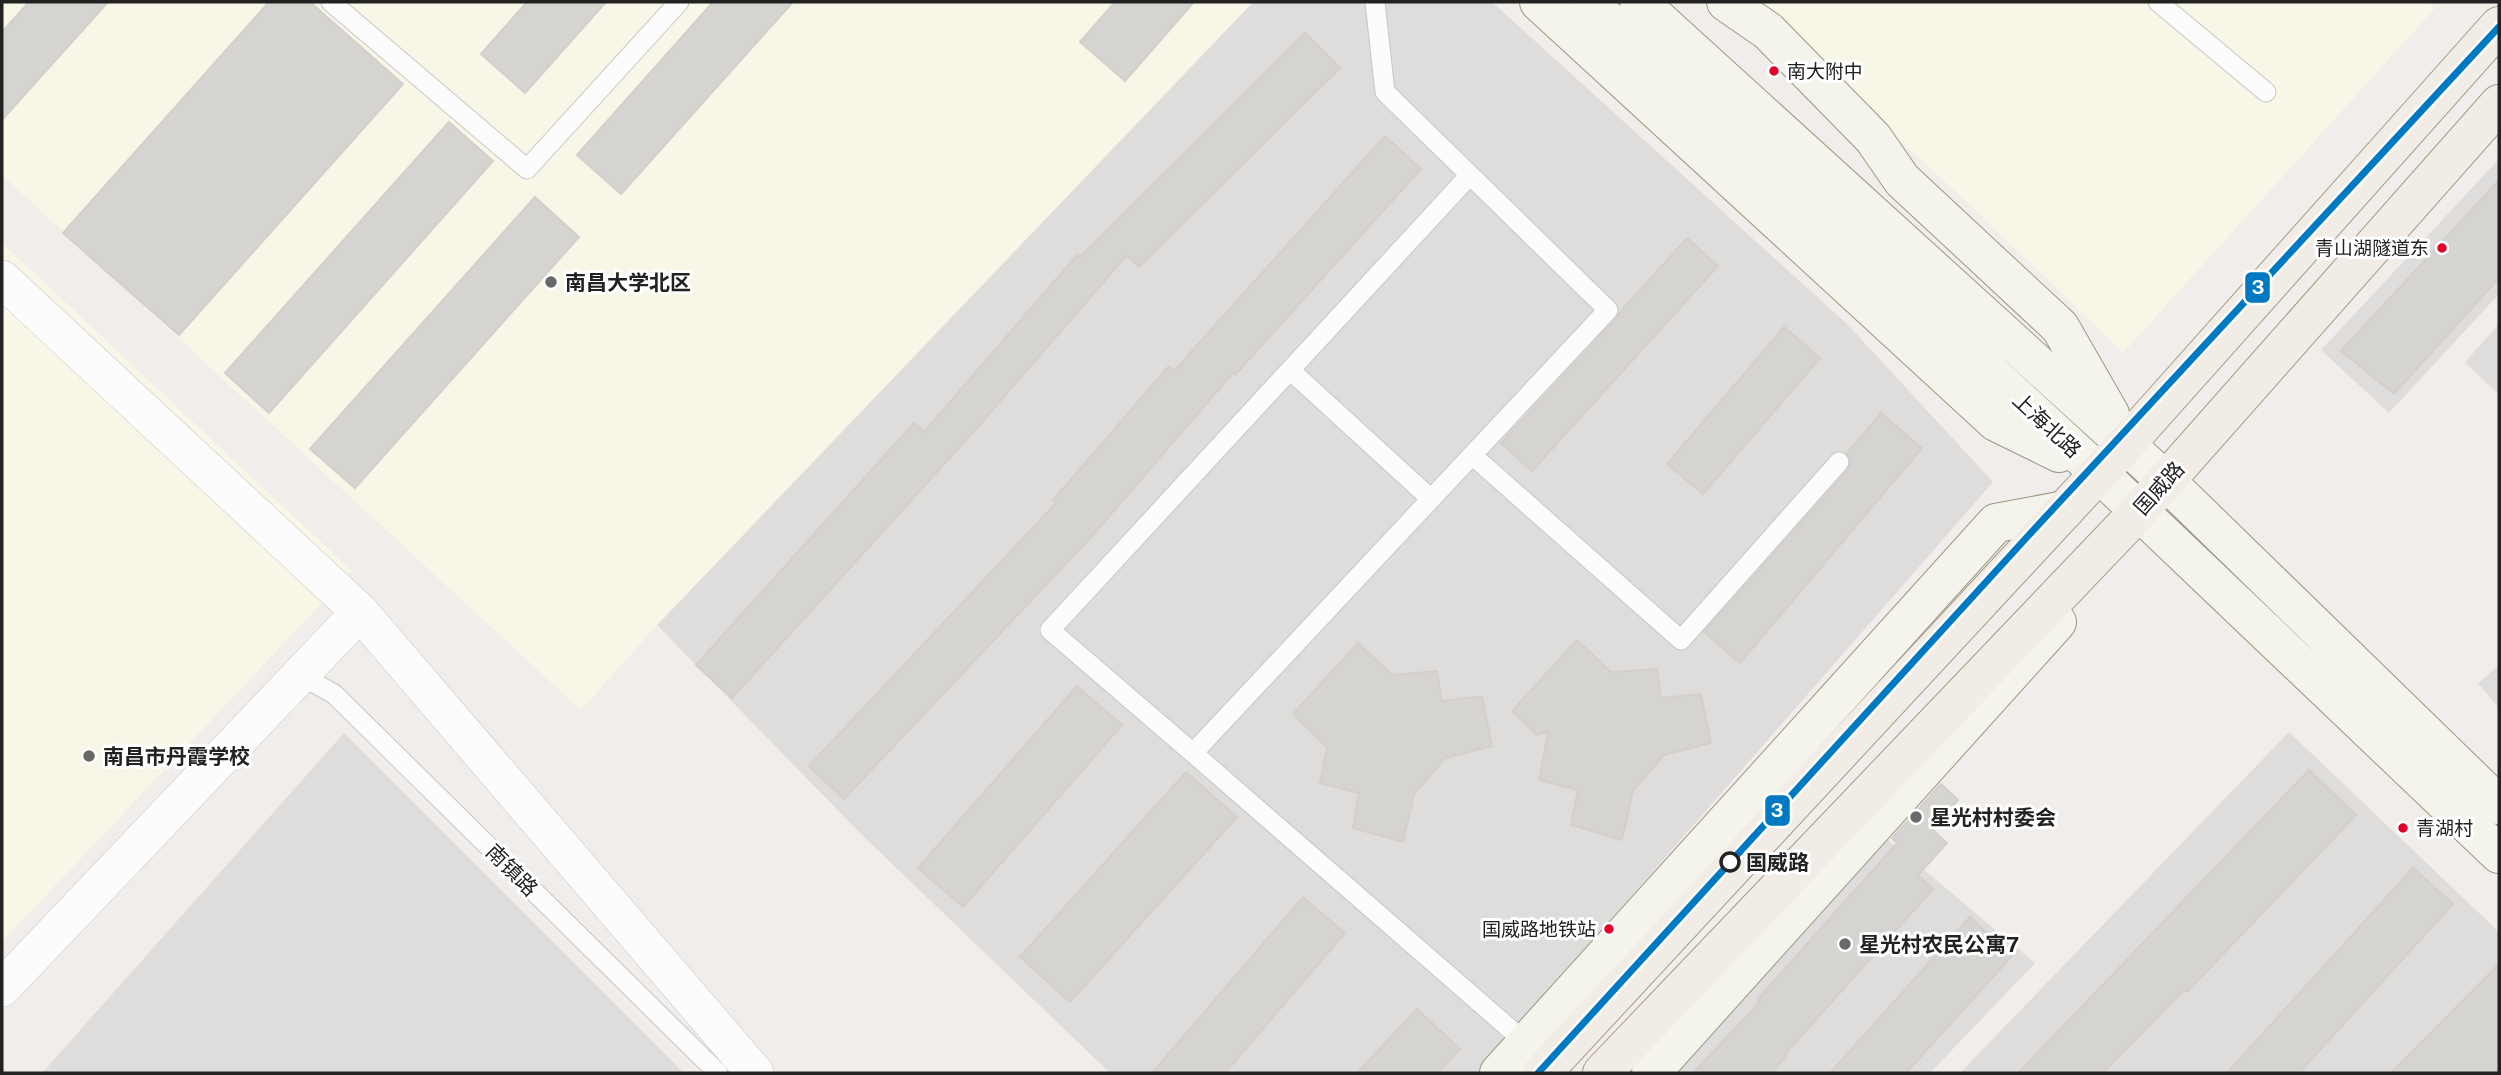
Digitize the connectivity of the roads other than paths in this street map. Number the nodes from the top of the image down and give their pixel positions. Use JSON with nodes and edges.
{"nodes":[{"id":1,"x":331,"y":2,"type":"edge"},
{"id":2,"x":679,"y":2,"type":"edge"},
{"id":3,"x":1376,"y":2,"type":"edge"},
{"id":4,"x":1539,"y":2,"type":"edge"},
{"id":5,"x":1588,"y":2,"type":"edge"},
{"id":6,"x":1639,"y":2,"type":"edge"},
{"id":7,"x":1726,"y":2,"type":"edge"},
{"id":8,"x":2158,"y":2,"type":"edge"},
{"id":9,"x":2499,"y":26,"type":"edge"},
{"id":10,"x":2266,"y":92,"type":"dead end"},
{"id":11,"x":2499,"y":104,"type":"edge"},
{"id":12,"x":1470,"y":175,"type":"junction"},
{"id":13,"x":2,"y":279,"type":"edge"},
{"id":14,"x":1290,"y":370,"type":"junction"},
{"id":15,"x":2126,"y":444,"type":"junction"},
{"id":16,"x":1472,"y":455,"type":"junction"},
{"id":17,"x":1839,"y":462,"type":"dead end"},
{"id":18,"x":2099,"y":473,"type":"junction"},
{"id":19,"x":2166,"y":481,"type":"junction"},
{"id":20,"x":1431,"y":499,"type":"junction"},
{"id":21,"x":2139,"y":511,"type":"junction"},
{"id":22,"x":2104,"y":548,"type":"junction"},
{"id":23,"x":360,"y":612,"type":"junction"},
{"id":24,"x":297,"y":674,"type":"junction"},
{"id":25,"x":1194,"y":753,"type":"junction"},
{"id":26,"x":2499,"y":804,"type":"edge"},
{"id":27,"x":2499,"y":855,"type":"edge"},
{"id":28,"x":2,"y":988,"type":"edge"},
{"id":29,"x":1540,"y":1060,"type":"edge"},
{"id":30,"x":718,"y":1073,"type":"edge"},
{"id":31,"x":755,"y":1073,"type":"edge"},
{"id":32,"x":1499,"y":1073,"type":"edge"},
{"id":33,"x":1602,"y":1073,"type":"edge"},
{"id":34,"x":1651,"y":1073,"type":"edge"}],
"edges":[{"from":1,"to":2,"type":"lane"},
{"from":3,"to":12,"type":"lane"},
{"from":4,"to":18,"type":"main road"},
{"from":5,"to":18,"type":"main road","name":"上海北路"},
{"from":6,"to":15,"type":"main road","name":"上海北路"},
{"from":7,"to":15,"type":"main road"},
{"from":8,"to":10,"type":"lane"},
{"from":9,"to":15,"type":"main road"},
{"from":11,"to":19,"type":"main road","name":"国威路"},
{"from":12,"to":14,"type":"lane"},
{"from":12,"to":16,"type":"lane"},
{"from":13,"to":23,"type":"street"},
{"from":14,"to":20,"type":"lane"},
{"from":14,"to":25,"type":"lane"},
{"from":15,"to":18,"type":"main road"},
{"from":15,"to":19,"type":"main road","name":"上海北路"},
{"from":16,"to":17,"type":"lane"},
{"from":16,"to":20,"type":"lane"},
{"from":18,"to":21,"type":"main road","name":"上海北路"},
{"from":18,"to":29,"type":"main road"},
{"from":19,"to":21,"type":"main road","name":"国威路"},
{"from":19,"to":26,"type":"main road","name":"上海北路"},
{"from":20,"to":25,"type":"lane"},
{"from":21,"to":22,"type":"main road","name":"国威路"},
{"from":21,"to":27,"type":"main road","name":"上海北路"},
{"from":22,"to":33,"type":"main road","name":"国威路"},
{"from":22,"to":34,"type":"main road"},
{"from":23,"to":24,"type":"street"},
{"from":23,"to":31,"type":"street"},
{"from":24,"to":28,"type":"street"},
{"from":24,"to":30,"type":"lane","name":"南镇路"},
{"from":25,"to":29,"type":"lane"},
{"from":29,"to":32,"type":"main road"}]}
